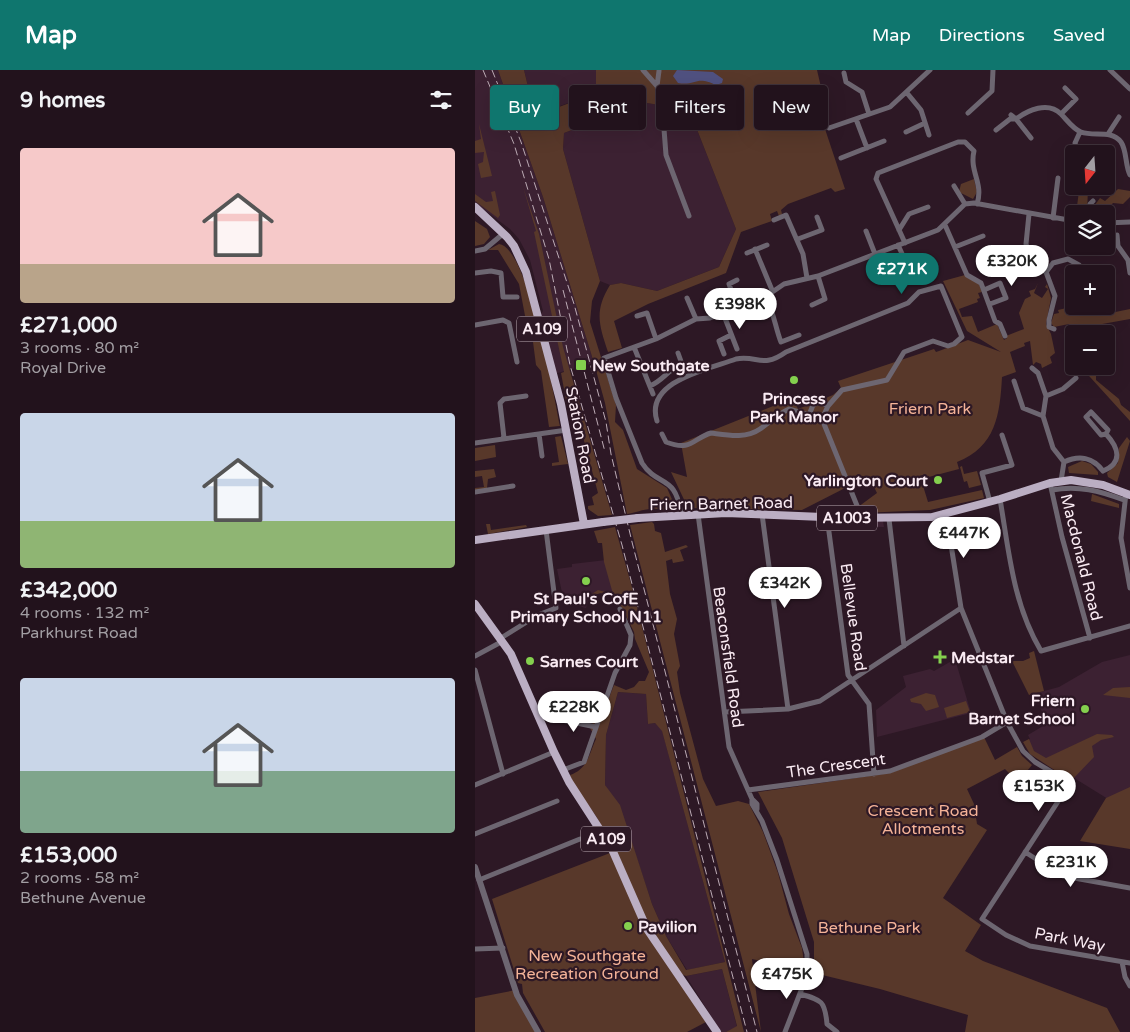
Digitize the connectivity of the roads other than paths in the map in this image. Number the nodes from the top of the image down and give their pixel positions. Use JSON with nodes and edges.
{"nodes":[{"id":1,"x":643,"y":70,"type":"edge"},
{"id":2,"x":660,"y":70,"type":"edge"},
{"id":3,"x":930,"y":70,"type":"edge"},
{"id":4,"x":993,"y":70,"type":"edge"},
{"id":5,"x":1110,"y":70,"type":"edge"},
{"id":6,"x":844,"y":73,"type":"dead end"},
{"id":7,"x":649,"y":74,"type":"junction"},
{"id":8,"x":656,"y":85,"type":"edge"},
{"id":9,"x":657,"y":85,"type":"edge"},
{"id":10,"x":1065,"y":88,"type":"dead end"},
{"id":11,"x":1130,"y":89,"type":"edge"},
{"id":12,"x":907,"y":93,"type":"junction"},
{"id":13,"x":969,"y":112,"type":"dead end"},
{"id":14,"x":869,"y":114,"type":"junction"},
{"id":15,"x":1061,"y":114,"type":"junction"},
{"id":16,"x":1119,"y":117,"type":"dead end"},
{"id":17,"x":1013,"y":118,"type":"junction"},
{"id":18,"x":856,"y":119,"type":"junction"},
{"id":19,"x":925,"y":123,"type":"junction"},
{"id":20,"x":829,"y":128,"type":"dead end"},
{"id":21,"x":664,"y":130,"type":"edge"},
{"id":22,"x":996,"y":130,"type":"dead end"},
{"id":23,"x":905,"y":132,"type":"dead end"},
{"id":24,"x":1081,"y":132,"type":"junction"},
{"id":25,"x":1108,"y":134,"type":"junction"},
{"id":26,"x":929,"y":135,"type":"dead end"},
{"id":27,"x":1031,"y":138,"type":"dead end"},
{"id":28,"x":884,"y":141,"type":"dead end"},
{"id":29,"x":1076,"y":145,"type":"edge"},
{"id":30,"x":867,"y":148,"type":"junction"},
{"id":31,"x":1127,"y":153,"type":"edge"},
{"id":32,"x":841,"y":158,"type":"dead end"},
{"id":33,"x":1130,"y":175,"type":"edge"},
{"id":34,"x":1058,"y":178,"type":"dead end"},
{"id":35,"x":954,"y":186,"type":"dead end"},
{"id":36,"x":1093,"y":201,"type":"dead end"},
{"id":37,"x":965,"y":204,"type":"junction"},
{"id":38,"x":977,"y":204,"type":"junction"},
{"id":39,"x":1090,"y":205,"type":"edge"},
{"id":40,"x":475,"y":207,"type":"edge"},
{"id":41,"x":908,"y":207,"type":"dead end"},
{"id":42,"x":928,"y":208,"type":"dead end"},
{"id":43,"x":475,"y":214,"type":"edge"},
{"id":44,"x":909,"y":214,"type":"junction"},
{"id":45,"x":1029,"y":214,"type":"junction"},
{"id":46,"x":689,"y":216,"type":"dead end"},
{"id":47,"x":817,"y":216,"type":"dead end"},
{"id":48,"x":1053,"y":218,"type":"junction"},
{"id":49,"x":486,"y":219,"type":"junction"},
{"id":50,"x":774,"y":220,"type":"dead end"},
{"id":51,"x":1065,"y":220,"type":"edge"},
{"id":52,"x":1130,"y":222,"type":"edge"},
{"id":53,"x":1115,"y":223,"type":"edge"},
{"id":54,"x":945,"y":225,"type":"junction"},
{"id":55,"x":899,"y":230,"type":"junction"},
{"id":56,"x":867,"y":231,"type":"dead end"},
{"id":57,"x":504,"y":233,"type":"junction"},
{"id":58,"x":1117,"y":235,"type":"dead end"},
{"id":59,"x":983,"y":236,"type":"dead end"},
{"id":60,"x":798,"y":240,"type":"junction"},
{"id":61,"x":905,"y":243,"type":"junction"},
{"id":62,"x":767,"y":245,"type":"dead end"},
{"id":63,"x":899,"y":246,"type":"junction"},
{"id":64,"x":955,"y":247,"type":"junction"},
{"id":65,"x":755,"y":249,"type":"junction"},
{"id":66,"x":475,"y":251,"type":"edge"},
{"id":67,"x":747,"y":253,"type":"dead end"},
{"id":68,"x":875,"y":254,"type":"junction"},
{"id":69,"x":1129,"y":258,"type":"edge"},
{"id":70,"x":1079,"y":265,"type":"edge"},
{"id":71,"x":919,"y":268,"type":"dead end"},
{"id":72,"x":1046,"y":272,"type":"junction"},
{"id":73,"x":475,"y":273,"type":"edge"},
{"id":74,"x":1130,"y":273,"type":"edge"},
{"id":75,"x":817,"y":276,"type":"junction"},
{"id":76,"x":807,"y":278,"type":"junction"},
{"id":77,"x":737,"y":280,"type":"dead end"},
{"id":78,"x":772,"y":290,"type":"junction"},
{"id":79,"x":984,"y":290,"type":"junction"},
{"id":80,"x":517,"y":296,"type":"dead end"},
{"id":81,"x":765,"y":297,"type":"junction"},
{"id":82,"x":687,"y":298,"type":"dead end"},
{"id":83,"x":990,"y":304,"type":"junction"},
{"id":84,"x":812,"y":305,"type":"dead end"},
{"id":85,"x":737,"y":307,"type":"junction"},
{"id":86,"x":723,"y":313,"type":"junction"},
{"id":87,"x":637,"y":316,"type":"dead end"},
{"id":88,"x":696,"y":319,"type":"junction"},
{"id":89,"x":475,"y":325,"type":"edge"},
{"id":90,"x":1054,"y":329,"type":"dead end"},
{"id":91,"x":731,"y":335,"type":"junction"},
{"id":92,"x":799,"y":335,"type":"dead end"},
{"id":93,"x":1005,"y":336,"type":"dead end"},
{"id":94,"x":656,"y":339,"type":"junction"},
{"id":95,"x":634,"y":347,"type":"junction"},
{"id":96,"x":737,"y":349,"type":"dead end"},
{"id":97,"x":678,"y":353,"type":"dead end"},
{"id":98,"x":724,"y":354,"type":"dead end"},
{"id":99,"x":517,"y":362,"type":"dead end"},
{"id":100,"x":1032,"y":368,"type":"dead end"},
{"id":101,"x":1076,"y":378,"type":"dead end"},
{"id":102,"x":1015,"y":381,"type":"dead end"},
{"id":103,"x":650,"y":386,"type":"junction"},
{"id":104,"x":653,"y":394,"type":"dead end"},
{"id":105,"x":526,"y":396,"type":"dead end"},
{"id":106,"x":1046,"y":396,"type":"junction"},
{"id":107,"x":828,"y":406,"type":"junction"},
{"id":108,"x":809,"y":415,"type":"junction"},
{"id":109,"x":1043,"y":416,"type":"junction"},
{"id":110,"x":822,"y":419,"type":"junction"},
{"id":111,"x":657,"y":421,"type":"dead end"},
{"id":112,"x":567,"y":430,"type":"junction"},
{"id":113,"x":539,"y":434,"type":"junction"},
{"id":114,"x":662,"y":434,"type":"dead end"},
{"id":115,"x":1106,"y":434,"type":"junction"},
{"id":116,"x":1002,"y":435,"type":"dead end"},
{"id":117,"x":504,"y":438,"type":"junction"},
{"id":118,"x":475,"y":443,"type":"edge"},
{"id":119,"x":542,"y":456,"type":"dead end"},
{"id":120,"x":1064,"y":462,"type":"junction"},
{"id":121,"x":1019,"y":464,"type":"dead end"},
{"id":122,"x":1012,"y":465,"type":"junction"},
{"id":123,"x":1103,"y":471,"type":"junction"},
{"id":124,"x":1061,"y":481,"type":"junction"},
{"id":125,"x":1103,"y":485,"type":"junction"},
{"id":126,"x":513,"y":486,"type":"dead end"},
{"id":127,"x":1051,"y":486,"type":"junction"},
{"id":128,"x":475,"y":492,"type":"edge"},
{"id":129,"x":1127,"y":496,"type":"edge"},
{"id":130,"x":1000,"y":500,"type":"junction"},
{"id":131,"x":990,"y":502,"type":"junction"},
{"id":132,"x":698,"y":513,"type":"junction"},
{"id":133,"x":761,"y":513,"type":"junction"},
{"id":134,"x":946,"y":513,"type":"junction"},
{"id":135,"x":681,"y":515,"type":"junction"},
{"id":136,"x":827,"y":517,"type":"junction"},
{"id":137,"x":861,"y":518,"type":"junction"},
{"id":138,"x":889,"y":519,"type":"junction"},
{"id":139,"x":584,"y":524,"type":"junction"},
{"id":140,"x":546,"y":530,"type":"junction"},
{"id":141,"x":475,"y":540,"type":"edge"},
{"id":142,"x":487,"y":540,"type":"junction"},
{"id":143,"x":475,"y":545,"type":"edge"},
{"id":144,"x":1130,"y":588,"type":"edge"},
{"id":145,"x":475,"y":604,"type":"edge"},
{"id":146,"x":961,"y":608,"type":"junction"},
{"id":147,"x":620,"y":609,"type":"dead end"},
{"id":148,"x":1130,"y":626,"type":"edge"},
{"id":149,"x":1090,"y":638,"type":"junction"},
{"id":150,"x":502,"y":639,"type":"junction"},
{"id":151,"x":904,"y":646,"type":"junction"},
{"id":152,"x":475,"y":656,"type":"edge"},
{"id":153,"x":475,"y":670,"type":"edge"},
{"id":154,"x":851,"y":681,"type":"junction"},
{"id":155,"x":788,"y":709,"type":"junction"},
{"id":156,"x":725,"y":712,"type":"junction"},
{"id":157,"x":557,"y":719,"type":"dead end"},
{"id":158,"x":1007,"y":722,"type":"junction"},
{"id":159,"x":596,"y":727,"type":"junction"},
{"id":160,"x":554,"y":752,"type":"junction"},
{"id":161,"x":563,"y":770,"type":"junction"},
{"id":162,"x":503,"y":774,"type":"junction"},
{"id":163,"x":874,"y":774,"type":"junction"},
{"id":164,"x":475,"y":785,"type":"edge"},
{"id":165,"x":748,"y":790,"type":"junction"},
{"id":166,"x":557,"y":801,"type":"dead end"},
{"id":167,"x":475,"y":834,"type":"edge"},
{"id":168,"x":580,"y":839,"type":"dead end"},
{"id":169,"x":1025,"y":852,"type":"junction"},
{"id":170,"x":475,"y":867,"type":"edge"},
{"id":171,"x":477,"y":877,"type":"edge"},
{"id":172,"x":1130,"y":888,"type":"edge"},
{"id":173,"x":503,"y":948,"type":"junction"},
{"id":174,"x":475,"y":949,"type":"edge"},
{"id":175,"x":1122,"y":962,"type":"junction"},
{"id":176,"x":1130,"y":963,"type":"edge"},
{"id":177,"x":1130,"y":986,"type":"edge"},
{"id":178,"x":800,"y":994,"type":"junction"},
{"id":179,"x":538,"y":1032,"type":"edge"},
{"id":180,"x":717,"y":1032,"type":"edge"},
{"id":181,"x":785,"y":1032,"type":"edge"},
{"id":182,"x":837,"y":1032,"type":"edge"}],
"edges":[{"from":1,"to":7,"type":"street"},
{"from":2,"to":7,"type":"street"},
{"from":2,"to":9,"type":"street"},
{"from":3,"to":12,"type":"street"},
{"from":4,"to":13,"type":"street"},
{"from":5,"to":11,"type":"street"},
{"from":6,"to":14,"type":"street"},
{"from":7,"to":8,"type":"street"},
{"from":10,"to":15,"type":"street"},
{"from":12,"to":14,"type":"street"},
{"from":12,"to":19,"type":"street"},
{"from":14,"to":18,"type":"street"},
{"from":15,"to":17,"type":"street"},
{"from":15,"to":24,"type":"street"},
{"from":16,"to":25,"type":"street"},
{"from":17,"to":22,"type":"street"},
{"from":17,"to":27,"type":"street"},
{"from":18,"to":20,"type":"street"},
{"from":18,"to":30,"type":"street"},
{"from":19,"to":23,"type":"street"},
{"from":19,"to":26,"type":"street"},
{"from":21,"to":46,"type":"street"},
{"from":24,"to":25,"type":"street"},
{"from":24,"to":29,"type":"street"},
{"from":25,"to":31,"type":"street"},
{"from":28,"to":30,"type":"street"},
{"from":30,"to":32,"type":"street"},
{"from":31,"to":33,"type":"street"},
{"from":34,"to":48,"type":"street"},
{"from":35,"to":37,"type":"street"},
{"from":36,"to":39,"type":"street"},
{"from":37,"to":38,"type":"street"},
{"from":37,"to":54,"type":"street"},
{"from":38,"to":45,"type":"street"},
{"from":38,"to":55,"type":"street"},
{"from":40,"to":49,"type":"main road","name":"Station Road","number":"A109"},
{"from":41,"to":44,"type":"street"},
{"from":42,"to":44,"type":"street"},
{"from":43,"to":49,"type":"main road","name":"Station Road","number":"A109"},
{"from":44,"to":55,"type":"street"},
{"from":45,"to":48,"type":"street"},
{"from":45,"to":72,"type":"street"},
{"from":47,"to":60,"type":"street"},
{"from":48,"to":51,"type":"street"},
{"from":49,"to":57,"type":"main road","name":"Station Road","number":"A109"},
{"from":50,"to":60,"type":"street"},
{"from":52,"to":53,"type":"street"},
{"from":54,"to":61,"type":"street"},
{"from":54,"to":64,"type":"street"},
{"from":55,"to":61,"type":"street"},
{"from":56,"to":68,"type":"street"},
{"from":57,"to":66,"type":"street"},
{"from":57,"to":112,"type":"main road","name":"Station Road","number":"A109"},
{"from":58,"to":69,"type":"street"},
{"from":59,"to":64,"type":"street"},
{"from":60,"to":76,"type":"street"},
{"from":61,"to":63,"type":"street"},
{"from":62,"to":65,"type":"street"},
{"from":63,"to":68,"type":"street"},
{"from":63,"to":71,"type":"street"},
{"from":64,"to":79,"type":"street"},
{"from":65,"to":67,"type":"street"},
{"from":65,"to":78,"type":"street"},
{"from":68,"to":75,"type":"street"},
{"from":69,"to":74,"type":"street"},
{"from":70,"to":72,"type":"street"},
{"from":72,"to":90,"type":"street"},
{"from":73,"to":80,"type":"street"},
{"from":75,"to":76,"type":"street"},
{"from":75,"to":84,"type":"street"},
{"from":76,"to":78,"type":"street"},
{"from":77,"to":85,"type":"street"},
{"from":78,"to":81,"type":"street"},
{"from":79,"to":83,"type":"street"},
{"from":79,"to":83,"type":"street"},
{"from":81,"to":85,"type":"street"},
{"from":81,"to":92,"type":"street"},
{"from":82,"to":88,"type":"street"},
{"from":83,"to":93,"type":"street"},
{"from":85,"to":86,"type":"street"},
{"from":86,"to":88,"type":"street"},
{"from":86,"to":91,"type":"street"},
{"from":87,"to":94,"type":"street"},
{"from":88,"to":94,"type":"street"},
{"from":89,"to":99,"type":"street"},
{"from":91,"to":96,"type":"street"},
{"from":91,"to":98,"type":"street"},
{"from":94,"to":95,"type":"street"},
{"from":95,"to":103,"type":"street"},
{"from":95,"to":135,"type":"street"},
{"from":97,"to":103,"type":"street"},
{"from":100,"to":106,"type":"street"},
{"from":101,"to":106,"type":"street"},
{"from":102,"to":109,"type":"street"},
{"from":103,"to":104,"type":"street"},
{"from":105,"to":117,"type":"street"},
{"from":106,"to":109,"type":"street"},
{"from":107,"to":108,"type":"street"},
{"from":107,"to":110,"type":"street"},
{"from":107,"to":111,"type":"street"},
{"from":108,"to":110,"type":"street"},
{"from":108,"to":114,"type":"street"},
{"from":109,"to":120,"type":"street"},
{"from":110,"to":137,"type":"street"},
{"from":112,"to":113,"type":"street"},
{"from":112,"to":139,"type":"main road","name":"Station Road","number":"A109"},
{"from":113,"to":117,"type":"street"},
{"from":113,"to":119,"type":"street"},
{"from":115,"to":115,"type":"street"},
{"from":115,"to":123,"type":"street"},
{"from":116,"to":122,"type":"street"},
{"from":117,"to":118,"type":"street"},
{"from":120,"to":123,"type":"street"},
{"from":120,"to":124,"type":"street"},
{"from":121,"to":122,"type":"street"},
{"from":122,"to":131,"type":"street"},
{"from":123,"to":125,"type":"street"},
{"from":124,"to":125,"type":"main road","name":"Friern Barnet Road","number":"A1003"},
{"from":124,"to":127,"type":"main road","name":"Friern Barnet Road","number":"A1003"},
{"from":125,"to":129,"type":"main road","name":"Friern Barnet Road","number":"A1003"},
{"from":126,"to":128,"type":"street"},
{"from":127,"to":129,"type":"street","name":"Friern Barnet Road"},
{"from":127,"to":130,"type":"main road","name":"Friern Barnet Road","number":"A1003"},
{"from":127,"to":149,"type":"street","name":"Macdonald Road"},
{"from":129,"to":144,"type":"street"},
{"from":130,"to":131,"type":"main road","name":"Friern Barnet Road","number":"A1003"},
{"from":130,"to":149,"type":"street"},
{"from":131,"to":134,"type":"main road","name":"Friern Barnet Road","number":"A1003"},
{"from":132,"to":133,"type":"main road","name":"Friern Barnet Road","number":"A1003"},
{"from":132,"to":135,"type":"main road","name":"Friern Barnet Road","number":"A1003"},
{"from":132,"to":156,"type":"street","name":"Beaconsfield Road"},
{"from":133,"to":136,"type":"main road","name":"Friern Barnet Road","number":"A1003"},
{"from":133,"to":155,"type":"street"},
{"from":134,"to":138,"type":"main road","name":"Friern Barnet Road","number":"A1003"},
{"from":134,"to":146,"type":"street"},
{"from":135,"to":139,"type":"main road","name":"Friern Barnet Road","number":"A1003","bridge":true},
{"from":136,"to":137,"type":"main road","name":"Friern Barnet Road","number":"A1003"},
{"from":136,"to":154,"type":"street","name":"Bellevue Road"},
{"from":137,"to":138,"type":"main road","name":"Friern Barnet Road","number":"A1003"},
{"from":138,"to":151,"type":"street"},
{"from":139,"to":140,"type":"main road","name":"Friern Barnet Road","number":"A1003"},
{"from":140,"to":142,"type":"main road","name":"Friern Barnet Road","number":"A1003"},
{"from":140,"to":150,"type":"street"},
{"from":141,"to":142,"type":"main road","name":"Friern Barnet Road","number":"A1003"},
{"from":142,"to":143,"type":"main road","name":"Friern Barnet Road","number":"A1003"},
{"from":145,"to":150,"type":"main road","number":"A109"},
{"from":146,"to":151,"type":"street"},
{"from":146,"to":158,"type":"street"},
{"from":147,"to":159,"type":"street"},
{"from":148,"to":149,"type":"street"},
{"from":150,"to":152,"type":"street"},
{"from":150,"to":160,"type":"main road","number":"A109"},
{"from":151,"to":154,"type":"street"},
{"from":153,"to":162,"type":"street"},
{"from":154,"to":155,"type":"street"},
{"from":154,"to":163,"type":"street","name":"Bellevue Road"},
{"from":155,"to":156,"type":"street"},
{"from":156,"to":165,"type":"street","name":"Beaconsfield Road"},
{"from":157,"to":159,"type":"street"},
{"from":158,"to":163,"type":"street","name":"The Crescent"},
{"from":158,"to":169,"type":"street"},
{"from":159,"to":161,"type":"street"},
{"from":160,"to":161,"type":"main road","number":"A109"},
{"from":160,"to":162,"type":"street"},
{"from":161,"to":180,"type":"main road","number":"A109"},
{"from":162,"to":164,"type":"street"},
{"from":163,"to":165,"type":"street","name":"The Crescent"},
{"from":165,"to":178,"type":"street","name":"Beaconsfield Road"},
{"from":166,"to":167,"type":"street"},
{"from":168,"to":171,"type":"street"},
{"from":169,"to":172,"type":"street"},
{"from":169,"to":175,"type":"street","name":"Park Way"},
{"from":170,"to":171,"type":"street"},
{"from":171,"to":173,"type":"street"},
{"from":173,"to":174,"type":"street"},
{"from":173,"to":179,"type":"street"},
{"from":175,"to":176,"type":"street","name":"Park Way"},
{"from":175,"to":177,"type":"street"},
{"from":178,"to":181,"type":"street","name":"Beaconsfield Road"},
{"from":178,"to":182,"type":"street"}]}
